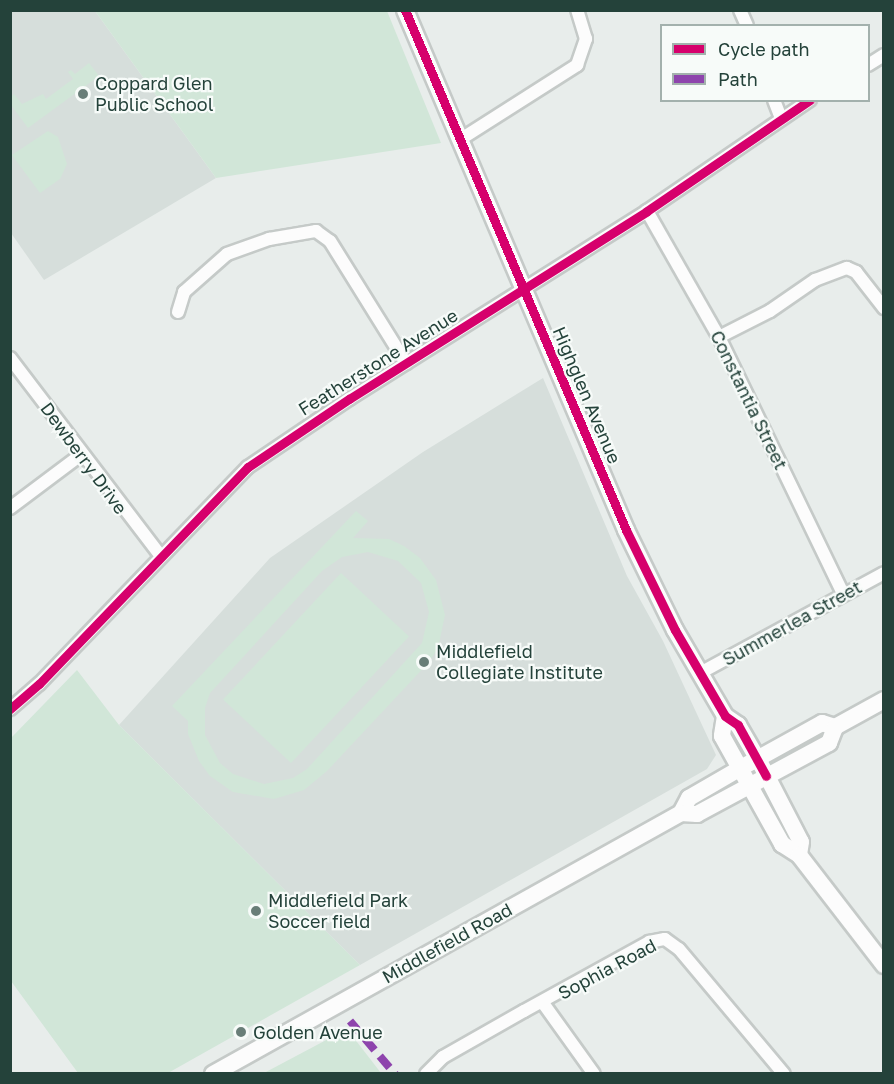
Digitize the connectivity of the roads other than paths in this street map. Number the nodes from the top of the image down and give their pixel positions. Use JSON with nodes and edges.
{"nodes":[{"id":1,"x":405,"y":10,"type":"edge"},
{"id":2,"x":577,"y":10,"type":"edge"},
{"id":3,"x":740,"y":10,"type":"edge"},
{"id":4,"x":746,"y":24,"type":"edge"},
{"id":5,"x":775,"y":102,"type":"edge"},
{"id":6,"x":807,"y":102,"type":"edge"},
{"id":7,"x":781,"y":118,"type":"junction"},
{"id":8,"x":461,"y":139,"type":"junction"},
{"id":9,"x":647,"y":211,"type":"junction"},
{"id":10,"x":525,"y":289,"type":"junction"},
{"id":11,"x":884,"y":308,"type":"edge"},
{"id":12,"x":178,"y":312,"type":"dead end"},
{"id":13,"x":719,"y":337,"type":"junction"},
{"id":14,"x":10,"y":358,"type":"edge"},
{"id":15,"x":406,"y":363,"type":"junction"},
{"id":16,"x":82,"y":454,"type":"junction"},
{"id":17,"x":10,"y":508,"type":"edge"},
{"id":18,"x":161,"y":556,"type":"junction"},
{"id":19,"x":884,"y":573,"type":"edge"},
{"id":20,"x":843,"y":594,"type":"junction"},
{"id":21,"x":700,"y":673,"type":"junction"},
{"id":22,"x":884,"y":700,"type":"edge"},
{"id":23,"x":10,"y":709,"type":"edge"},
{"id":24,"x":725,"y":716,"type":"junction"},
{"id":25,"x":835,"y":727,"type":"junction"},
{"id":26,"x":758,"y":759,"type":"junction"},
{"id":27,"x":739,"y":769,"type":"junction"},
{"id":28,"x":766,"y":776,"type":"junction"},
{"id":29,"x":748,"y":785,"type":"junction"},
{"id":30,"x":681,"y":813,"type":"junction"},
{"id":31,"x":799,"y":855,"type":"junction"},
{"id":32,"x":884,"y":965,"type":"edge"},
{"id":33,"x":543,"y":1003,"type":"junction"},
{"id":34,"x":223,"y":1071,"type":"edge"},
{"id":35,"x":426,"y":1074,"type":"edge"},
{"id":36,"x":594,"y":1074,"type":"edge"},
{"id":37,"x":784,"y":1074,"type":"edge"}],
"edges":[{"from":1,"to":8,"type":"street","name":"Highglen Avenue"},
{"from":2,"to":8,"type":"street"},
{"from":3,"to":4,"type":"street"},
{"from":5,"to":7,"type":"street"},
{"from":6,"to":7,"type":"street","name":"Featherstone Avenue"},
{"from":7,"to":9,"type":"street","name":"Featherstone Avenue"},
{"from":8,"to":10,"type":"street","name":"Highglen Avenue"},
{"from":9,"to":10,"type":"street","name":"Featherstone Avenue"},
{"from":9,"to":13,"type":"street","name":"Constantia Street"},
{"from":10,"to":15,"type":"street","name":"Featherstone Avenue"},
{"from":10,"to":21,"type":"street","name":"Highglen Avenue"},
{"from":11,"to":13,"type":"street"},
{"from":12,"to":15,"type":"street"},
{"from":13,"to":20,"type":"street","name":"Constantia Street"},
{"from":14,"to":16,"type":"street","name":"Dewberry Drive"},
{"from":15,"to":18,"type":"street","name":"Featherstone Avenue"},
{"from":16,"to":17,"type":"street"},
{"from":16,"to":18,"type":"street","name":"Dewberry Drive"},
{"from":18,"to":23,"type":"street","name":"Featherstone Avenue"},
{"from":19,"to":20,"type":"street","name":"Summerlea Street"},
{"from":20,"to":21,"type":"street","name":"Summerlea Street"},
{"from":21,"to":24,"type":"street","name":"Highglen Avenue"},
{"from":22,"to":25,"type":"street","name":"Middlefield Road"},
{"from":24,"to":26,"type":"street","name":"Highglen Avenue"},
{"from":24,"to":27,"type":"street","name":"Highglen Avenue"},
{"from":25,"to":26,"type":"street","name":"Middlefield Road"},
{"from":25,"to":28,"type":"street","name":"Middlefield Road"},
{"from":26,"to":27,"type":"street","name":"Middlefield Road"},
{"from":26,"to":28,"type":"street","name":"Highglen Avenue"},
{"from":27,"to":29,"type":"street","name":"Highglen Avenue"},
{"from":27,"to":30,"type":"street","name":"Middlefield Road"},
{"from":28,"to":29,"type":"street","name":"Middlefield Road"},
{"from":28,"to":31,"type":"street","name":"Highglen Avenue"},
{"from":29,"to":30,"type":"street","name":"Middlefield Road"},
{"from":29,"to":31,"type":"street","name":"Highglen Avenue"},
{"from":30,"to":34,"type":"street","name":"Middlefield Road"},
{"from":31,"to":32,"type":"street","name":"Highglen Avenue"},
{"from":33,"to":35,"type":"street","name":"Sophia Road"},
{"from":33,"to":36,"type":"street"},
{"from":33,"to":37,"type":"street","name":"Sophia Road"}]}
